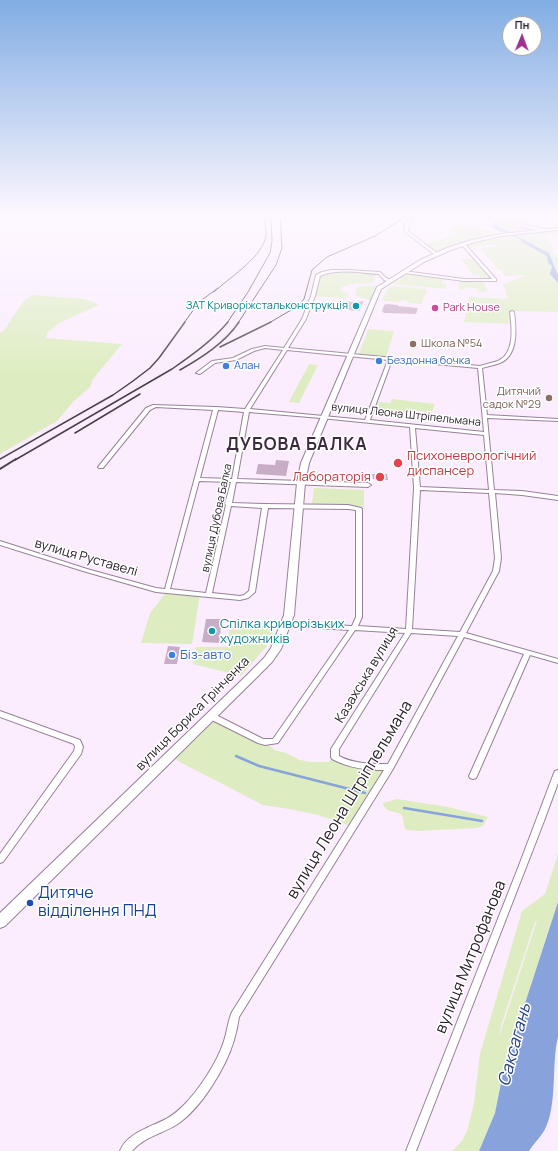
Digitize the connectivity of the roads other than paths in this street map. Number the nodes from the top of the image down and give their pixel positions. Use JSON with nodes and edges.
{"nodes":[{"id":1,"x":410,"y":269,"type":"edge"},
{"id":2,"x":485,"y":269,"type":"edge"},
{"id":3,"x":404,"y":272,"type":"junction"},
{"id":4,"x":390,"y":281,"type":"junction"},
{"id":5,"x":512,"y":312,"type":"dead end"},
{"id":6,"x":286,"y":348,"type":"junction"},
{"id":7,"x":350,"y":355,"type":"junction"},
{"id":8,"x":390,"y":359,"type":"junction"},
{"id":9,"x":480,"y":368,"type":"junction"},
{"id":10,"x":198,"y":373,"type":"dead end"},
{"id":11,"x":216,"y":408,"type":"junction"},
{"id":12,"x":247,"y":410,"type":"junction"},
{"id":13,"x":324,"y":416,"type":"junction"},
{"id":14,"x":485,"y":416,"type":"junction"},
{"id":15,"x":558,"y":420,"type":"edge"},
{"id":16,"x":367,"y":421,"type":"junction"},
{"id":17,"x":412,"y":426,"type":"junction"},
{"id":18,"x":486,"y":434,"type":"junction"},
{"id":19,"x":101,"y":467,"type":"dead end"},
{"id":20,"x":198,"y":480,"type":"junction"},
{"id":21,"x":234,"y":480,"type":"junction"},
{"id":22,"x":301,"y":483,"type":"junction"},
{"id":23,"x":368,"y":485,"type":"dead end"},
{"id":24,"x":417,"y":488,"type":"junction"},
{"id":25,"x":492,"y":491,"type":"junction"},
{"id":26,"x":558,"y":498,"type":"edge"},
{"id":27,"x":228,"y":504,"type":"junction"},
{"id":28,"x":263,"y":506,"type":"junction"},
{"id":29,"x":300,"y":506,"type":"junction"},
{"id":30,"x":0,"y":543,"type":"edge"},
{"id":31,"x":167,"y":591,"type":"junction"},
{"id":32,"x":210,"y":595,"type":"junction"},
{"id":33,"x":286,"y":624,"type":"junction"},
{"id":34,"x":353,"y":628,"type":"junction"},
{"id":35,"x":409,"y":631,"type":"junction"},
{"id":36,"x":462,"y":634,"type":"junction"},
{"id":37,"x":528,"y":652,"type":"junction"},
{"id":38,"x":558,"y":661,"type":"edge"},
{"id":39,"x":0,"y":714,"type":"edge"},
{"id":40,"x":211,"y":716,"type":"junction"},
{"id":41,"x":390,"y":767,"type":"junction"},
{"id":42,"x":558,"y":773,"type":"edge"},
{"id":43,"x":473,"y":776,"type":"dead end"},
{"id":44,"x":0,"y":860,"type":"edge"},
{"id":45,"x":0,"y":922,"type":"edge"},
{"id":46,"x":125,"y":1151,"type":"edge"},
{"id":47,"x":411,"y":1151,"type":"edge"}],
"edges":[{"from":1,"to":3,"type":"street","name":"вулиця Бориса Грінченка"},
{"from":2,"to":3,"type":"street"},
{"from":3,"to":4,"type":"street","name":"вулиця Бориса Грінченка"},
{"from":4,"to":6,"type":"street","name":"вулиця Дубова Балка"},
{"from":4,"to":7,"type":"street","name":"вулиця Бориса Грінченка"},
{"from":5,"to":9,"type":"street"},
{"from":6,"to":7,"type":"street"},
{"from":6,"to":10,"type":"street"},
{"from":6,"to":12,"type":"street","name":"вулиця Дубова Балка"},
{"from":7,"to":8,"type":"street"},
{"from":7,"to":13,"type":"street","name":"вулиця Бориса Грінченка"},
{"from":8,"to":9,"type":"street"},
{"from":8,"to":16,"type":"street"},
{"from":9,"to":14,"type":"street","name":"вулиця Леона Штріппельмана"},
{"from":11,"to":12,"type":"street","name":"вулиця Леона Штріпельмана"},
{"from":11,"to":19,"type":"street","name":"вулиця Леона Штріпельмана"},
{"from":11,"to":20,"type":"street"},
{"from":12,"to":13,"type":"street","name":"вулиця Леона Штріпельмана"},
{"from":12,"to":21,"type":"street","name":"вулиця Дубова Балка"},
{"from":13,"to":16,"type":"street","name":"вулиця Леона Штріпельмана"},
{"from":13,"to":22,"type":"street","name":"вулиця Бориса Грінченка"},
{"from":14,"to":15,"type":"street"},
{"from":14,"to":18,"type":"street","name":"вулиця Леона Штріппельмана"},
{"from":16,"to":17,"type":"street","name":"вулиця Леона Штріпельмана"},
{"from":17,"to":18,"type":"street","name":"вулиця Леона Штріпельмана"},
{"from":17,"to":24,"type":"street","name":"Казахська вулиця"},
{"from":18,"to":25,"type":"street","name":"вулиця Леона Штріппельмана"},
{"from":20,"to":21,"type":"street"},
{"from":20,"to":31,"type":"street"},
{"from":21,"to":22,"type":"street"},
{"from":21,"to":27,"type":"street","name":"вулиця Дубова Балка"},
{"from":22,"to":23,"type":"street"},
{"from":22,"to":29,"type":"street","name":"вулиця Бориса Грінченка"},
{"from":24,"to":25,"type":"street"},
{"from":24,"to":35,"type":"street","name":"Казахська вулиця"},
{"from":25,"to":26,"type":"street"},
{"from":25,"to":36,"type":"street","name":"вулиця Леона Штріппельмана"},
{"from":27,"to":28,"type":"street"},
{"from":27,"to":32,"type":"street","name":"вулиця Дубова Балка"},
{"from":28,"to":29,"type":"street"},
{"from":28,"to":32,"type":"street","name":"вулиця Руставелі"},
{"from":29,"to":33,"type":"street","name":"вулиця Бориса Грінченка"},
{"from":29,"to":34,"type":"street"},
{"from":30,"to":31,"type":"street","name":"вулиця Руставелі"},
{"from":31,"to":32,"type":"street","name":"вулиця Руставелі"},
{"from":33,"to":34,"type":"street"},
{"from":33,"to":40,"type":"street","name":"вулиця Бориса Грінченка"},
{"from":34,"to":35,"type":"street"},
{"from":34,"to":40,"type":"street"},
{"from":35,"to":36,"type":"street"},
{"from":35,"to":41,"type":"street","name":"Казахська вулиця"},
{"from":36,"to":37,"type":"street"},
{"from":36,"to":41,"type":"street","name":"вулиця Леона Штріппельмана"},
{"from":37,"to":38,"type":"street"},
{"from":37,"to":43,"type":"street"},
{"from":39,"to":44,"type":"street"},
{"from":40,"to":45,"type":"street","name":"вулиця Бориса Грінченка"},
{"from":41,"to":46,"type":"street","name":"вулиця Леона Штріппельмана"},
{"from":42,"to":47,"type":"street","name":"вулиця Митрофанова"}]}
